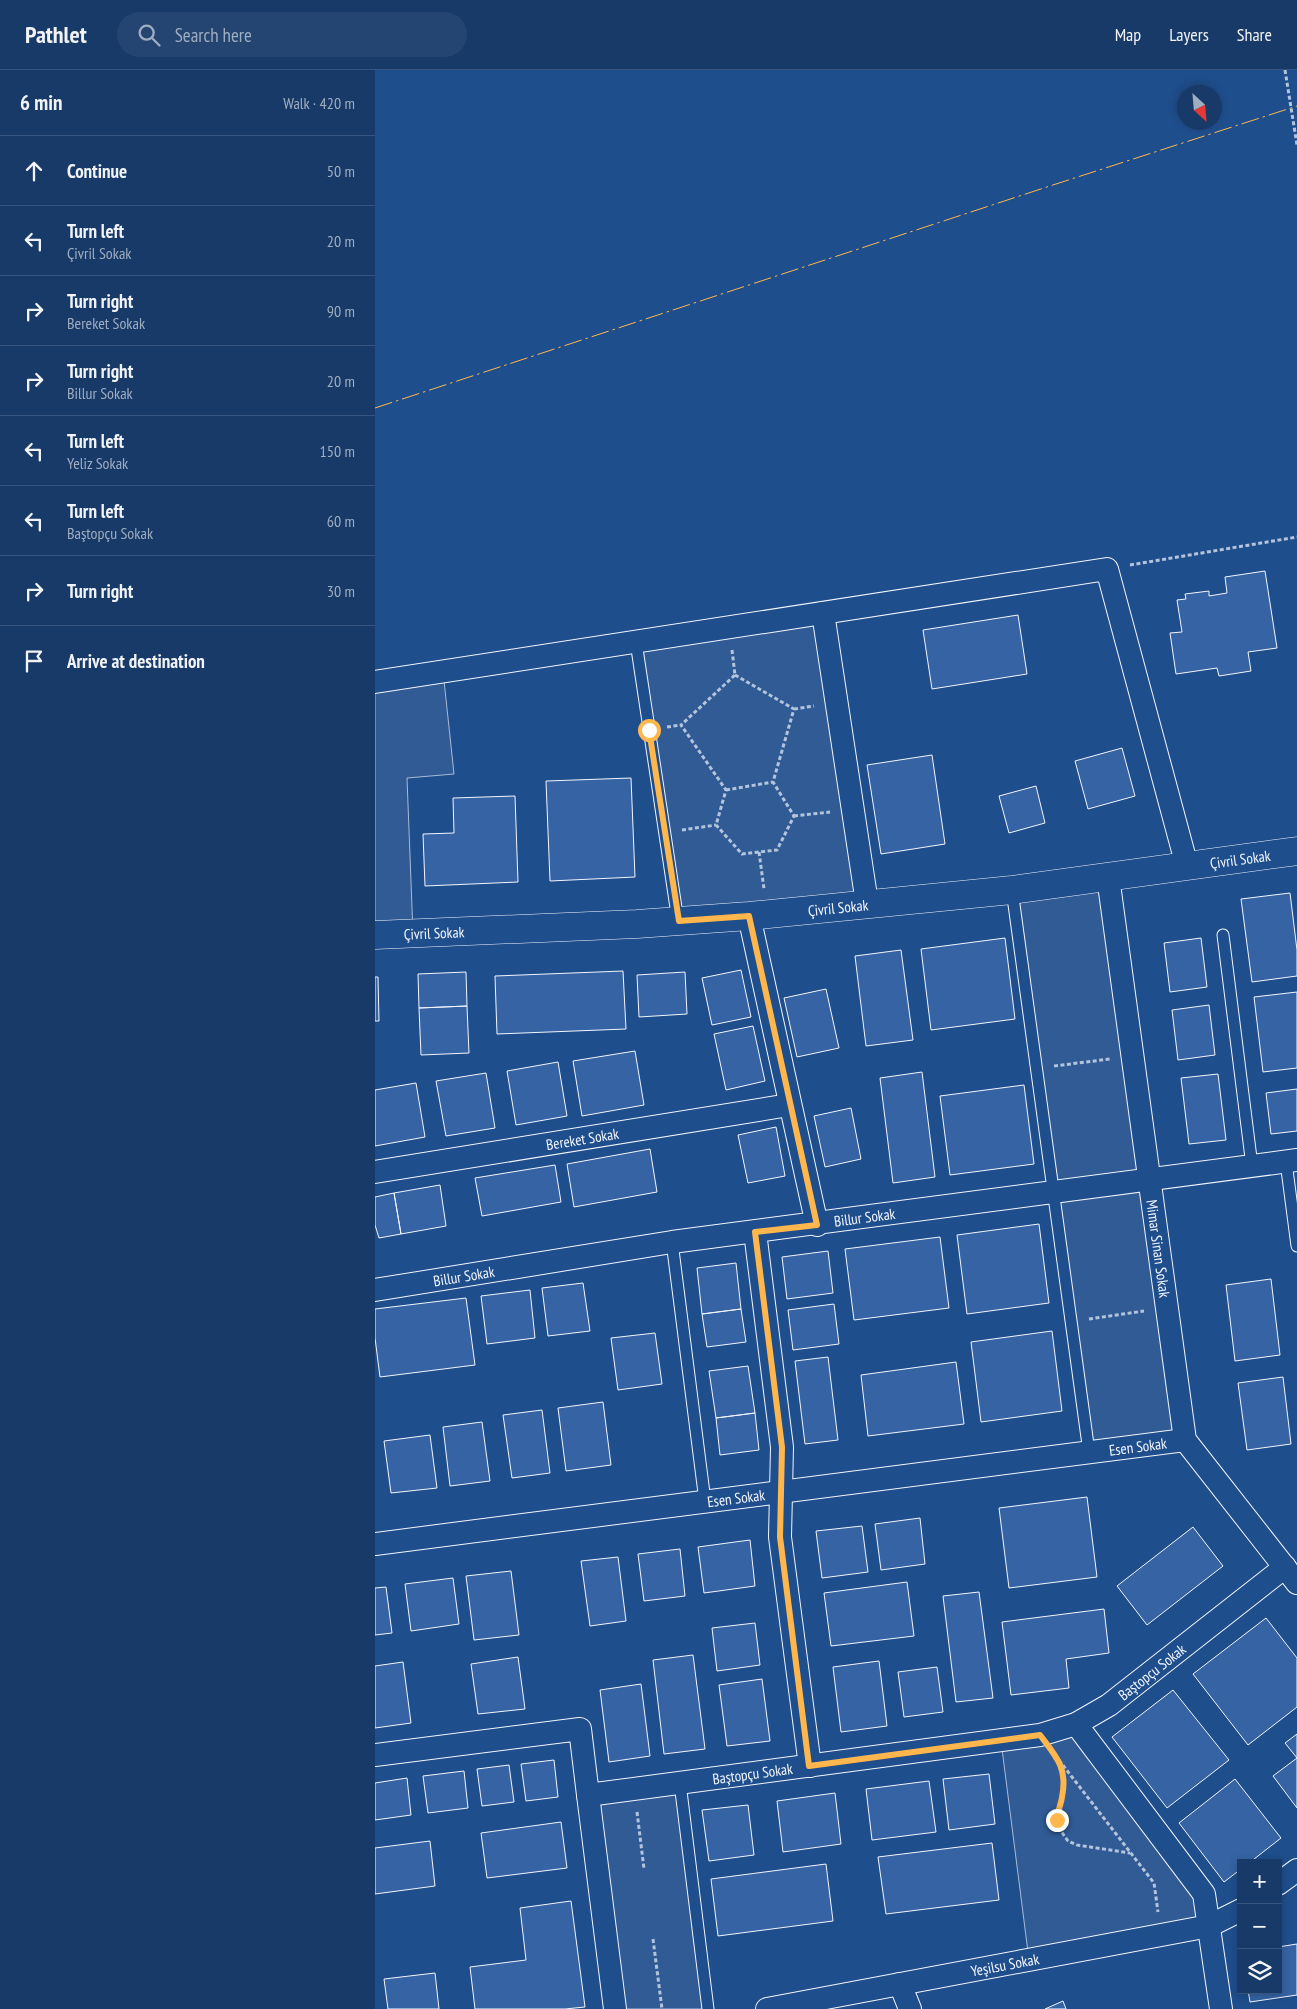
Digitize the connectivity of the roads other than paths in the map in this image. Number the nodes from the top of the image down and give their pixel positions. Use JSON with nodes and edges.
{"nodes":[{"id":1,"x":823,"y":613,"type":"junction"},
{"id":2,"x":636,"y":642,"type":"junction"},
{"id":3,"x":375,"y":682,"type":"edge"},
{"id":4,"x":1297,"y":851,"type":"edge"},
{"id":5,"x":1187,"y":866,"type":"junction"},
{"id":6,"x":1108,"y":876,"type":"junction"},
{"id":7,"x":1012,"y":890,"type":"junction"},
{"id":8,"x":867,"y":903,"type":"junction"},
{"id":9,"x":759,"y":915,"type":"junction"},
{"id":10,"x":679,"y":921,"type":"junction"},
{"id":11,"x":375,"y":935,"type":"edge"},
{"id":12,"x":1223,"y":935,"type":"dead end"},
{"id":13,"x":789,"y":1104,"type":"junction"},
{"id":14,"x":1292,"y":1161,"type":"edge"},
{"id":15,"x":1252,"y":1166,"type":"junction"},
{"id":16,"x":375,"y":1172,"type":"edge"},
{"id":17,"x":1150,"y":1179,"type":"junction"},
{"id":18,"x":1054,"y":1192,"type":"junction"},
{"id":19,"x":817,"y":1225,"type":"junction"},
{"id":20,"x":755,"y":1232,"type":"junction"},
{"id":21,"x":673,"y":1242,"type":"junction"},
{"id":22,"x":1297,"y":1246,"type":"edge"},
{"id":23,"x":375,"y":1290,"type":"edge"},
{"id":24,"x":1185,"y":1440,"type":"junction"},
{"id":25,"x":1089,"y":1452,"type":"junction"},
{"id":26,"x":781,"y":1492,"type":"junction"},
{"id":27,"x":705,"y":1501,"type":"junction"},
{"id":28,"x":375,"y":1544,"type":"edge"},
{"id":29,"x":1291,"y":1575,"type":"edge"},
{"id":30,"x":1076,"y":1724,"type":"junction"},
{"id":31,"x":375,"y":1755,"type":"edge"},
{"id":32,"x":809,"y":1766,"type":"junction"},
{"id":33,"x":680,"y":1783,"type":"junction"},
{"id":34,"x":588,"y":1795,"type":"junction"},
{"id":35,"x":1297,"y":1870,"type":"edge"},
{"id":36,"x":1282,"y":1881,"type":"edge"},
{"id":37,"x":1237,"y":1912,"type":"edge"},
{"id":38,"x":1209,"y":1926,"type":"junction"},
{"id":39,"x":900,"y":1984,"type":"junction"},
{"id":40,"x":615,"y":2009,"type":"edge"},
{"id":41,"x":708,"y":2009,"type":"edge"},
{"id":42,"x":767,"y":2009,"type":"edge"},
{"id":43,"x":909,"y":2009,"type":"edge"},
{"id":44,"x":1221,"y":2009,"type":"edge"}],
"edges":[{"from":1,"to":2,"type":"street"},
{"from":1,"to":5,"type":"street"},
{"from":1,"to":8,"type":"street"},
{"from":2,"to":3,"type":"street"},
{"from":2,"to":10,"type":"lane"},
{"from":4,"to":5,"type":"street","name":"Çivril Sokak"},
{"from":5,"to":6,"type":"street","name":"Çivril Sokak"},
{"from":6,"to":7,"type":"street","name":"Çivril Sokak"},
{"from":6,"to":17,"type":"street","name":"Mimar Sinan Sokak"},
{"from":7,"to":8,"type":"street","name":"Çivril Sokak"},
{"from":7,"to":18,"type":"lane"},
{"from":8,"to":9,"type":"street","name":"Çivril Sokak"},
{"from":9,"to":10,"type":"street","name":"Çivril Sokak"},
{"from":9,"to":13,"type":"street"},
{"from":10,"to":11,"type":"street","name":"Çivril Sokak"},
{"from":12,"to":15,"type":"lane"},
{"from":13,"to":16,"type":"street","name":"Bereket Sokak"},
{"from":13,"to":19,"type":"street"},
{"from":14,"to":15,"type":"street","name":"Billur Sokak"},
{"from":14,"to":22,"type":"lane"},
{"from":15,"to":17,"type":"street","name":"Billur Sokak"},
{"from":17,"to":18,"type":"street","name":"Billur Sokak"},
{"from":17,"to":24,"type":"street","name":"Mimar Sinan Sokak"},
{"from":18,"to":19,"type":"street","name":"Billur Sokak"},
{"from":18,"to":25,"type":"lane"},
{"from":19,"to":20,"type":"street","name":"Billur Sokak"},
{"from":20,"to":21,"type":"street","name":"Billur Sokak"},
{"from":20,"to":26,"type":"street"},
{"from":21,"to":23,"type":"street","name":"Billur Sokak"},
{"from":21,"to":27,"type":"lane"},
{"from":24,"to":25,"type":"street","name":"Esen Sokak"},
{"from":24,"to":29,"type":"street"},
{"from":25,"to":26,"type":"street","name":"Esen Sokak"},
{"from":26,"to":27,"type":"street","name":"Esen Sokak"},
{"from":26,"to":32,"type":"street"},
{"from":27,"to":28,"type":"street","name":"Esen Sokak"},
{"from":29,"to":30,"type":"street","name":"Baştopçu Sokak"},
{"from":30,"to":32,"type":"street","name":"Baştopçu Sokak"},
{"from":30,"to":38,"type":"street"},
{"from":31,"to":34,"type":"street"},
{"from":32,"to":33,"type":"street","name":"Baştopçu Sokak"},
{"from":33,"to":34,"type":"street","name":"Baştopçu Sokak"},
{"from":33,"to":41,"type":"lane"},
{"from":34,"to":40,"type":"street"},
{"from":35,"to":36,"type":"street"},
{"from":37,"to":38,"type":"street","name":"Yeşilsu Sokak"},
{"from":38,"to":39,"type":"street","name":"Yeşilsu Sokak"},
{"from":38,"to":44,"type":"street"},
{"from":39,"to":42,"type":"street","name":"Yeşilsu Sokak"},
{"from":39,"to":43,"type":"street"}]}
